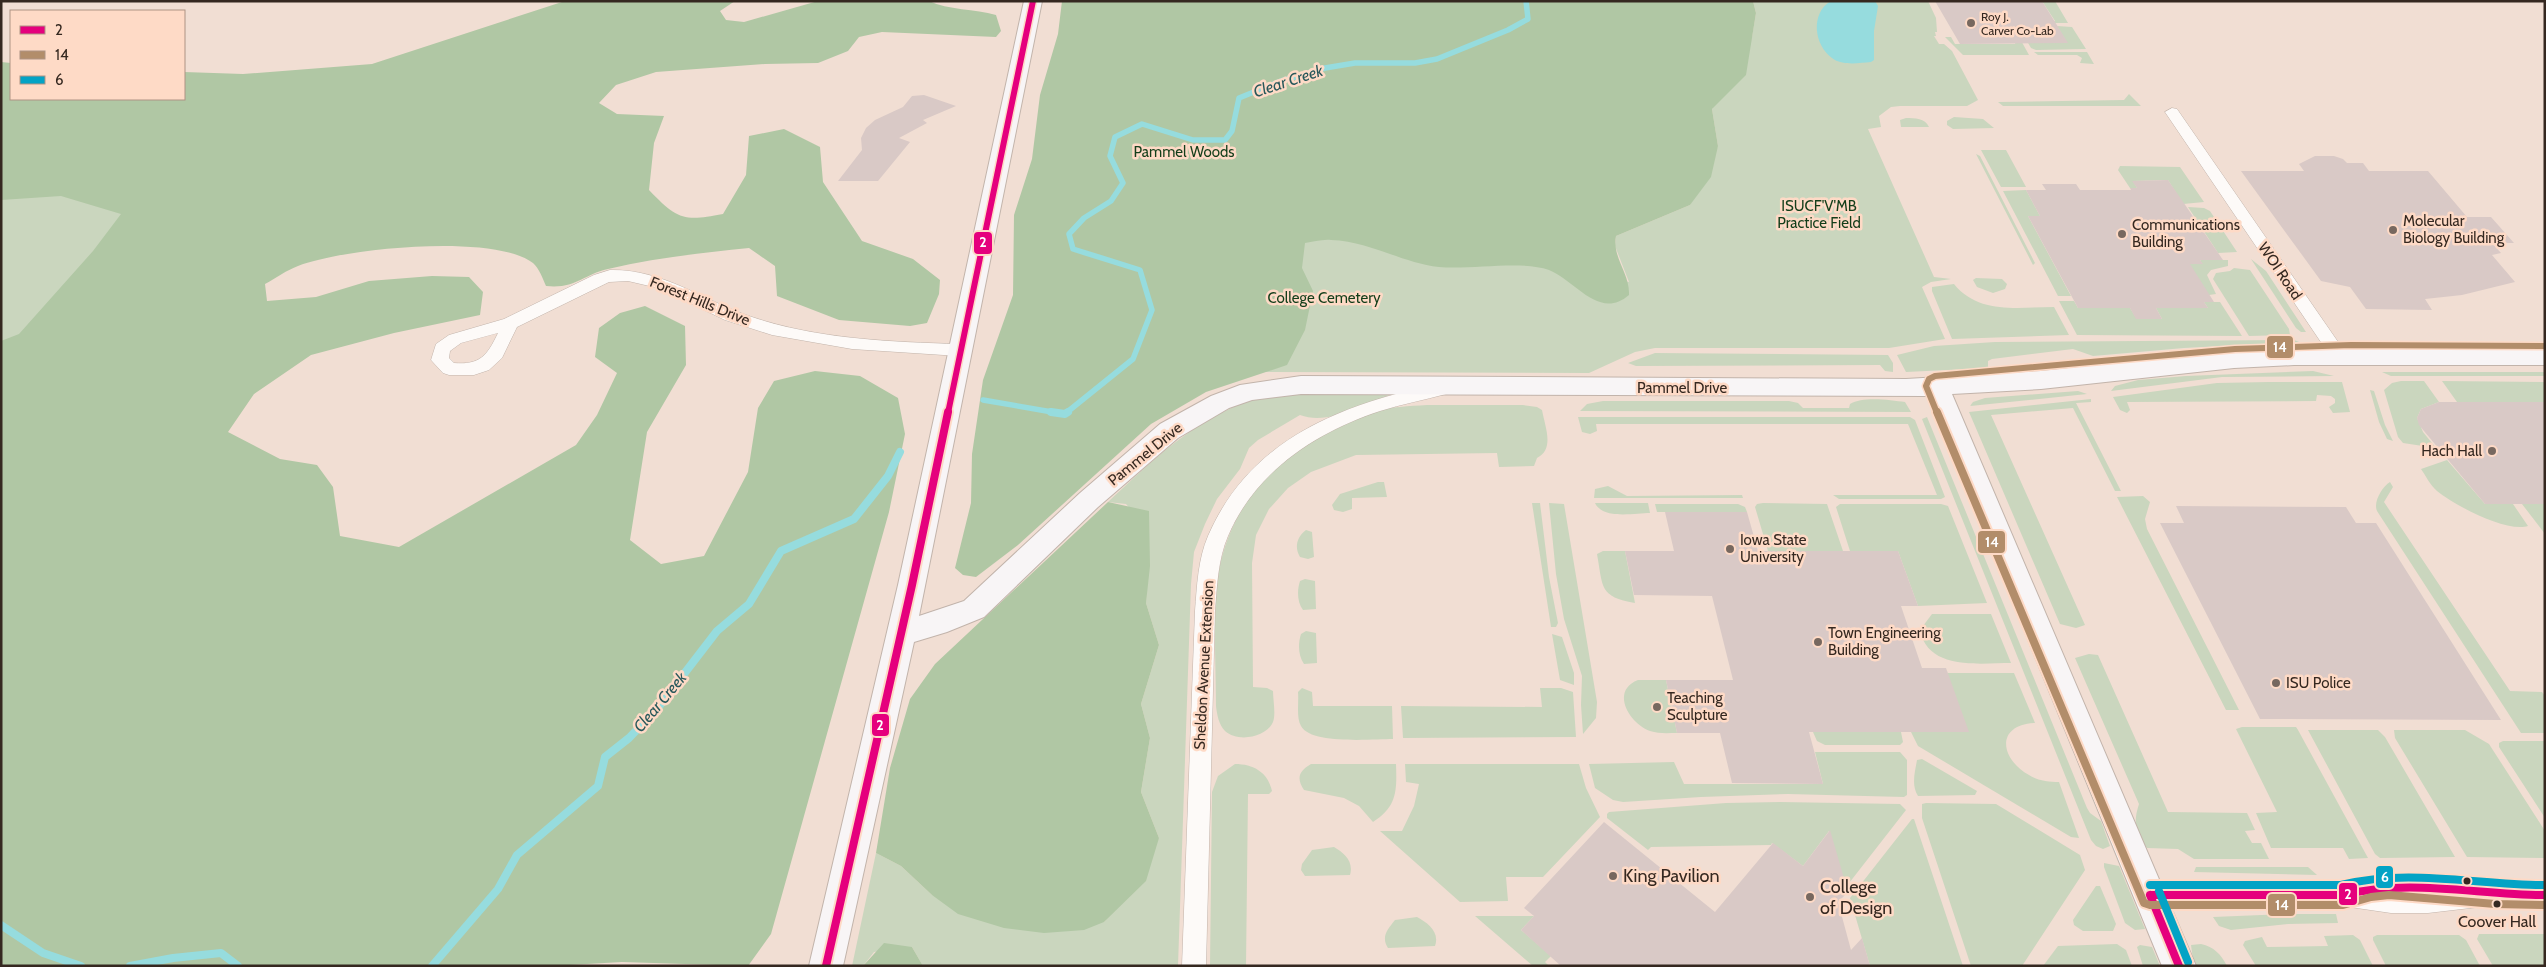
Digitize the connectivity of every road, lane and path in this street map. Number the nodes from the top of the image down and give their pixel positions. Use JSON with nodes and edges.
{"nodes":[{"id":1,"x":1033,"y":1,"type":"edge"},
{"id":2,"x":2172,"y":112,"type":"dead end"},
{"id":3,"x":510,"y":323,"type":"dead end"},
{"id":4,"x":959,"y":350,"type":"junction"},
{"id":5,"x":2339,"y":356,"type":"junction"},
{"id":6,"x":2545,"y":356,"type":"edge"},
{"id":7,"x":1936,"y":386,"type":"junction"},
{"id":8,"x":1451,"y":387,"type":"junction"},
{"id":9,"x":900,"y":633,"type":"junction"},
{"id":10,"x":2150,"y":895,"type":"junction"},
{"id":11,"x":2545,"y":895,"type":"edge"},
{"id":12,"x":826,"y":966,"type":"edge"},
{"id":13,"x":1194,"y":966,"type":"edge"},
{"id":14,"x":2179,"y":966,"type":"edge"}],
"edges":[{"from":1,"to":4,"type":"street"},
{"from":2,"to":5,"type":"street","name":"WOI Road"},
{"from":3,"to":4,"type":"street","name":"Forest Hills Drive"},
{"from":4,"to":9,"type":"street"},
{"from":5,"to":6,"type":"street","name":"Pammel Drive"},
{"from":5,"to":7,"type":"street","name":"Pammel Drive"},
{"from":7,"to":8,"type":"street","name":"Pammel Drive"},
{"from":7,"to":10,"type":"street"},
{"from":8,"to":9,"type":"street","name":"Pammel Drive"},
{"from":8,"to":13,"type":"street","name":"Sheldon Avenue Extension"},
{"from":9,"to":12,"type":"street"},
{"from":10,"to":11,"type":"street"},
{"from":10,"to":14,"type":"street"}]}
